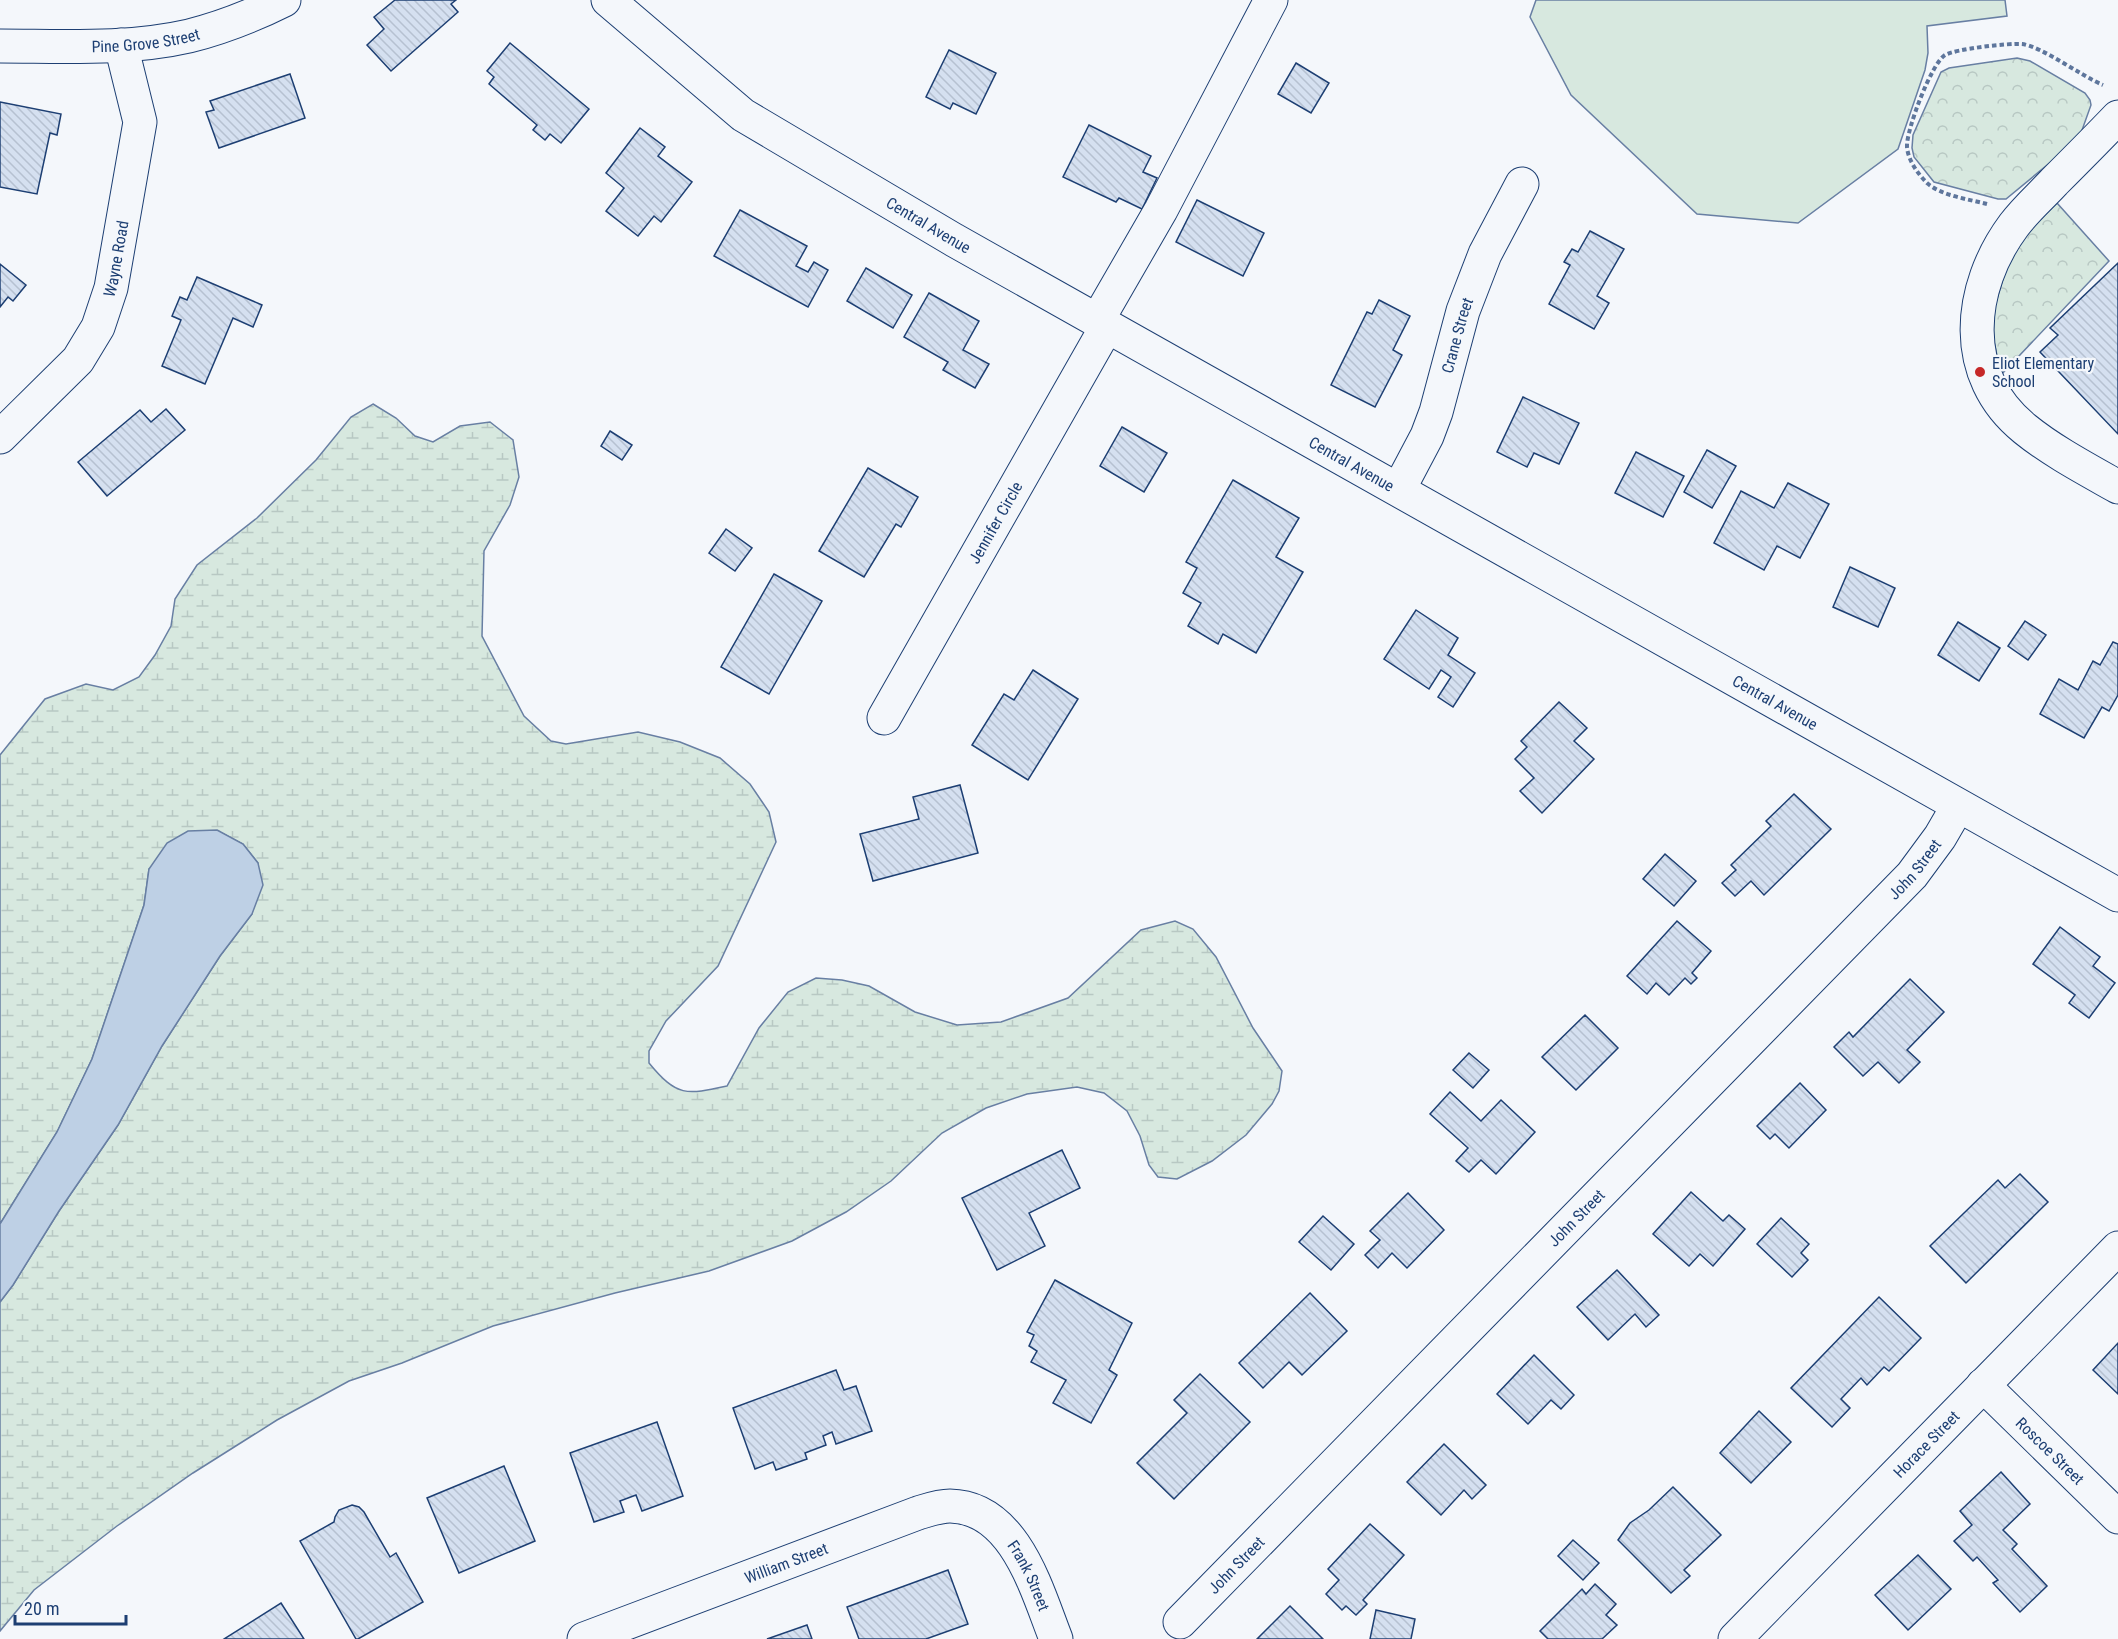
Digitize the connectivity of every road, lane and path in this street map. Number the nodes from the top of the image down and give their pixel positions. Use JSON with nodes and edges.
{"nodes":[{"id":1,"x":284,"y":0,"type":"edge"},
{"id":2,"x":608,"y":0,"type":"edge"},
{"id":3,"x":1271,"y":0,"type":"edge"},
{"id":4,"x":122,"y":45,"type":"junction"},
{"id":5,"x":0,"y":46,"type":"edge"},
{"id":6,"x":2106,"y":87,"type":"dead end"},
{"id":7,"x":2118,"y":117,"type":"edge"},
{"id":8,"x":1522,"y":184,"type":"dead end"},
{"id":9,"x":2023,"y":214,"type":"junction"},
{"id":10,"x":1102,"y":323,"type":"junction"},
{"id":11,"x":0,"y":437,"type":"edge"},
{"id":12,"x":2118,"y":487,"type":"edge"},
{"id":13,"x":1399,"y":489,"type":"junction"},
{"id":14,"x":884,"y":718,"type":"dead end"},
{"id":15,"x":1958,"y":806,"type":"junction"},
{"id":16,"x":2118,"y":895,"type":"edge"},
{"id":17,"x":2118,"y":1248,"type":"edge"},
{"id":18,"x":1983,"y":1385,"type":"junction"},
{"id":19,"x":2118,"y":1517,"type":"edge"},
{"id":20,"x":990,"y":1521,"type":"joint"},
{"id":21,"x":1180,"y":1622,"type":"dead end"},
{"id":22,"x":584,"y":1639,"type":"edge"},
{"id":23,"x":1056,"y":1639,"type":"edge"},
{"id":24,"x":1735,"y":1639,"type":"edge"}],
"edges":[{"from":1,"to":4,"type":"street","name":"Pine Grove Street"},
{"from":2,"to":10,"type":"street","name":"Central Avenue"},
{"from":3,"to":10,"type":"street","name":"Jennifer Circle"},
{"from":4,"to":5,"type":"street","name":"Pine Grove Street"},
{"from":4,"to":11,"type":"street","name":"Wayne Road"},
{"from":6,"to":9,"type":"path"},
{"from":7,"to":9,"type":"street"},
{"from":8,"to":13,"type":"street","name":"Crane Street"},
{"from":9,"to":12,"type":"street"},
{"from":10,"to":13,"type":"street","name":"Central Avenue"},
{"from":10,"to":14,"type":"street","name":"Jennifer Circle"},
{"from":13,"to":15,"type":"street","name":"Central Avenue"},
{"from":15,"to":16,"type":"street","name":"Central Avenue"},
{"from":15,"to":21,"type":"street","name":"John Street"},
{"from":17,"to":18,"type":"street","name":"Horace Street"},
{"from":18,"to":19,"type":"street","name":"Roscoe Street"},
{"from":18,"to":24,"type":"street","name":"Horace Street"},
{"from":20,"to":22,"type":"street","name":"William Street"},
{"from":20,"to":23,"type":"street","name":"Frank Street"}]}
